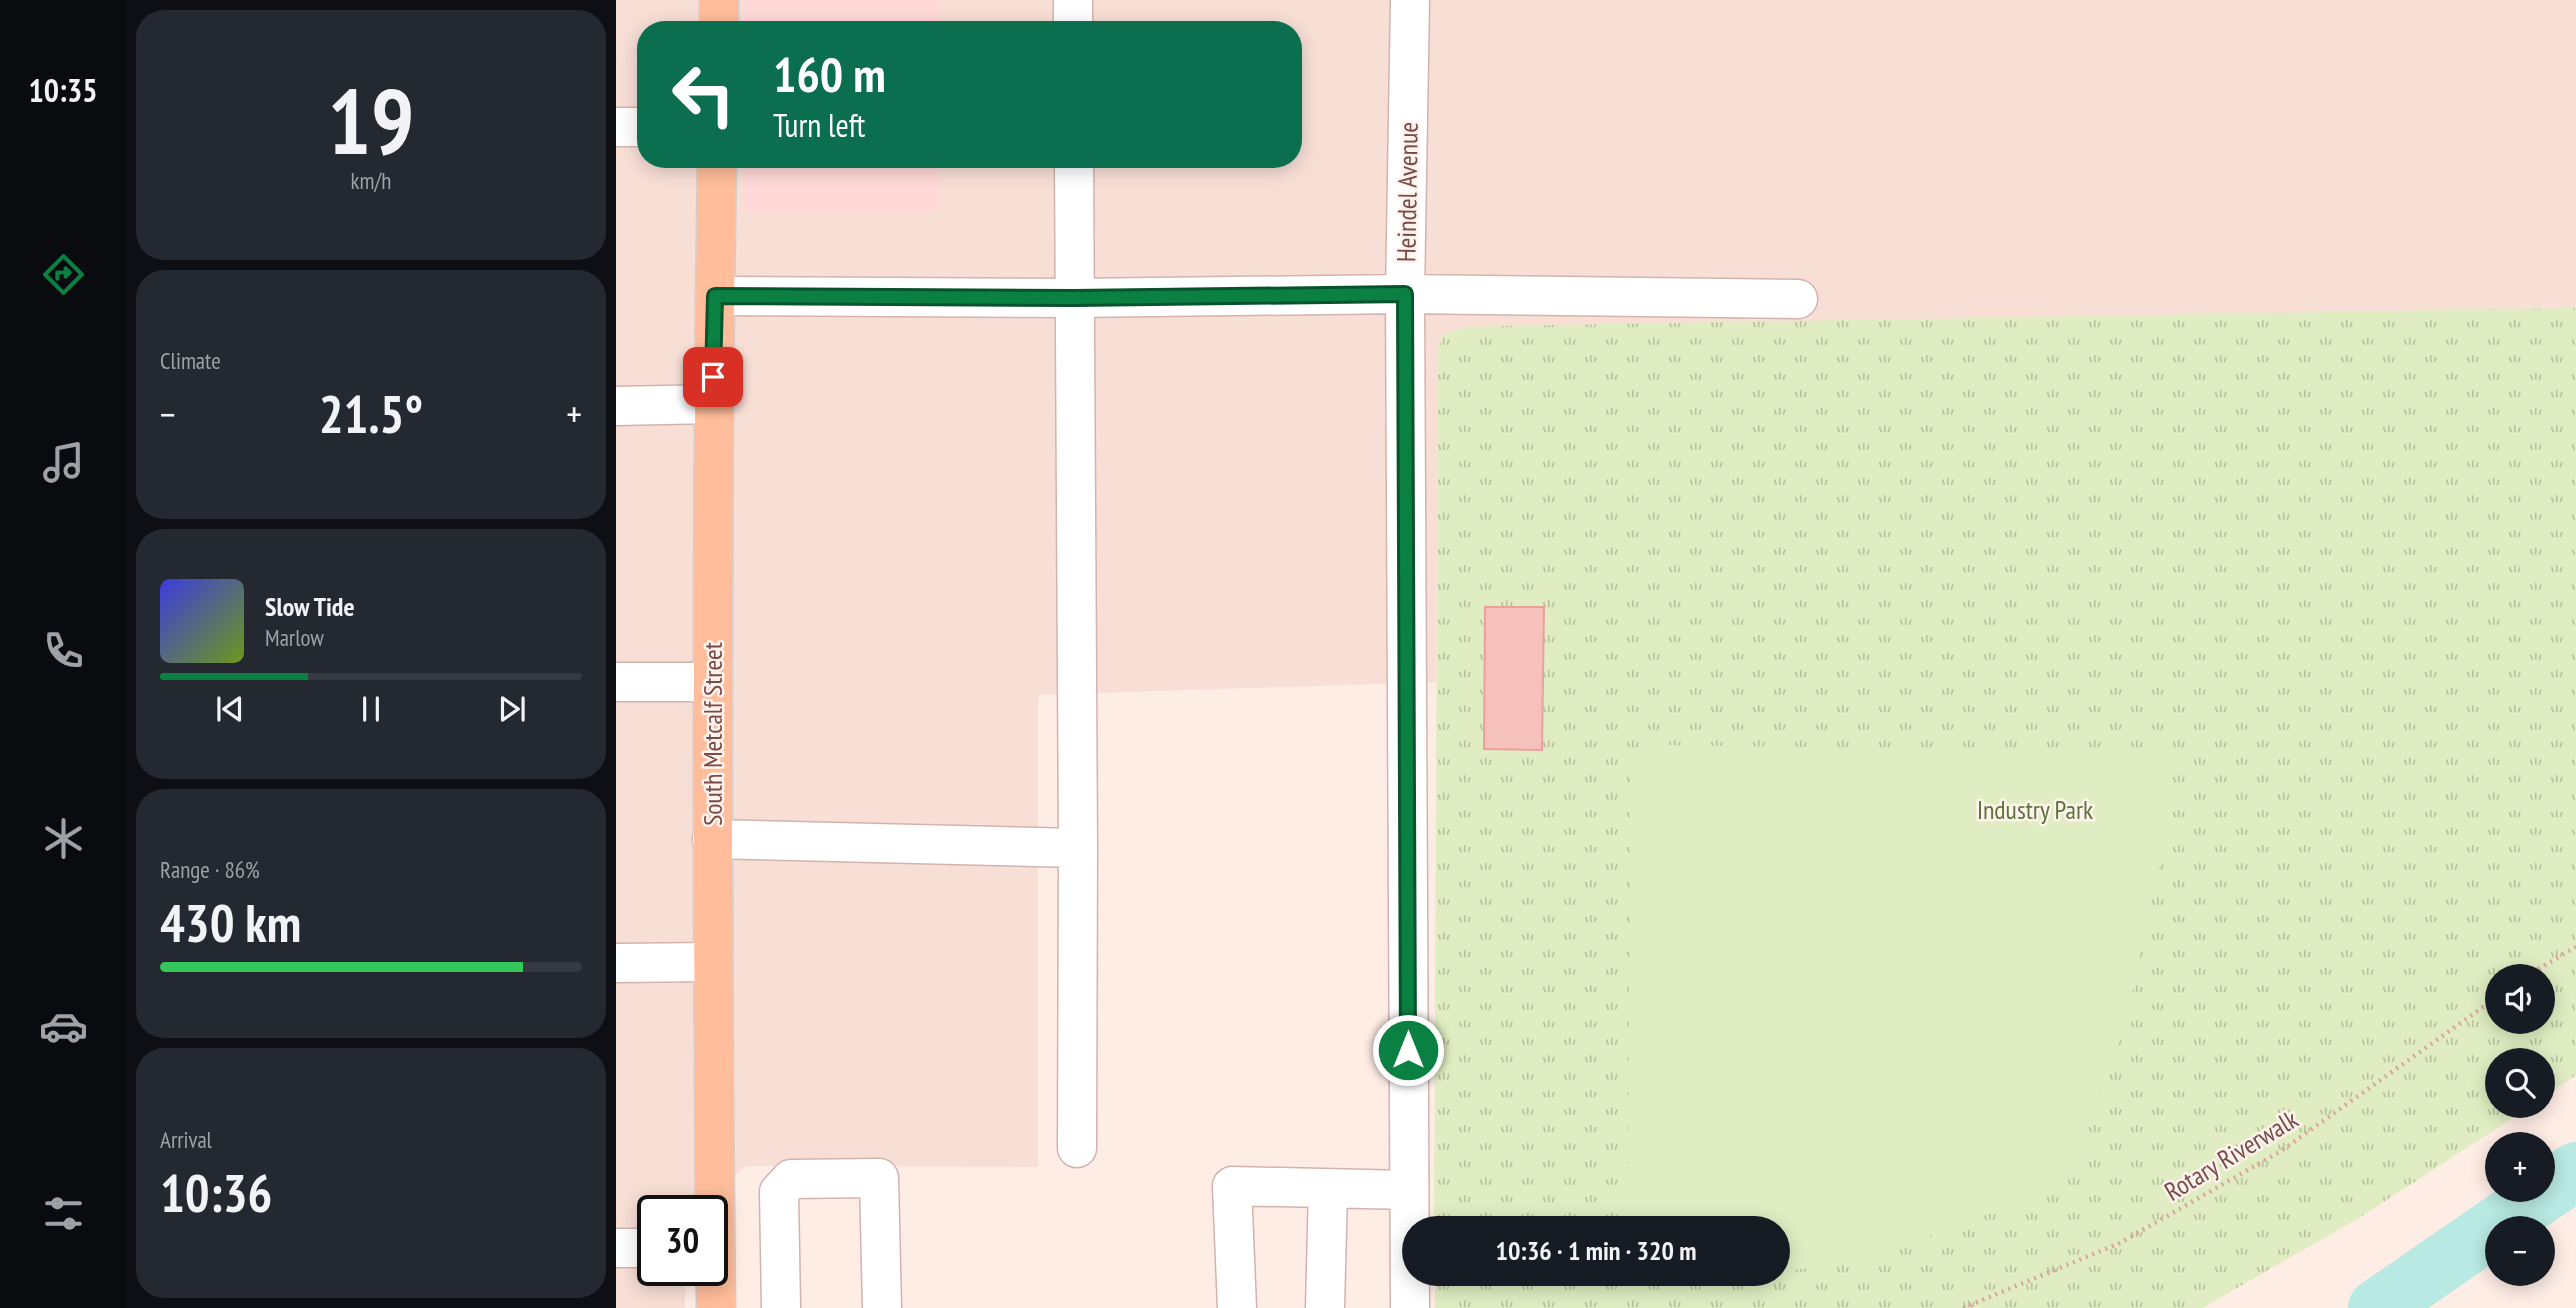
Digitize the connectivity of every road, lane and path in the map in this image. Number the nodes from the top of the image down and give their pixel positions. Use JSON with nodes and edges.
{"nodes":[{"id":1,"x":719,"y":0,"type":"edge"},
{"id":2,"x":1073,"y":0,"type":"edge"},
{"id":3,"x":1410,"y":0,"type":"edge"},
{"id":4,"x":719,"y":21,"type":"edge"},
{"id":5,"x":1073,"y":21,"type":"edge"},
{"id":6,"x":616,"y":127,"type":"edge"},
{"id":7,"x":637,"y":127,"type":"edge"},
{"id":8,"x":716,"y":168,"type":"edge"},
{"id":9,"x":1074,"y":168,"type":"edge"},
{"id":10,"x":1405,"y":294,"type":"junction"},
{"id":11,"x":715,"y":296,"type":"junction"},
{"id":12,"x":1074,"y":298,"type":"junction"},
{"id":13,"x":1798,"y":299,"type":"dead end"},
{"id":14,"x":713,"y":404,"type":"junction"},
{"id":15,"x":616,"y":406,"type":"edge"},
{"id":16,"x":713,"y":681,"type":"junction"},
{"id":17,"x":616,"y":682,"type":"edge"},
{"id":18,"x":712,"y":839,"type":"junction"},
{"id":19,"x":1078,"y":848,"type":"junction"},
{"id":20,"x":2576,"y":947,"type":"edge"},
{"id":21,"x":712,"y":962,"type":"junction"},
{"id":22,"x":616,"y":963,"type":"edge"},
{"id":23,"x":2547,"y":964,"type":"edge"},
{"id":24,"x":2485,"y":1006,"type":"edge"},
{"id":25,"x":1077,"y":1148,"type":"dead end"},
{"id":26,"x":1328,"y":1189,"type":"junction"},
{"id":27,"x":1408,"y":1190,"type":"junction"},
{"id":28,"x":714,"y":1195,"type":"edge"},
{"id":29,"x":616,"y":1248,"type":"edge"},
{"id":30,"x":637,"y":1248,"type":"edge"},
{"id":31,"x":715,"y":1286,"type":"edge"},
{"id":32,"x":716,"y":1308,"type":"edge"},
{"id":33,"x":780,"y":1308,"type":"edge"},
{"id":34,"x":882,"y":1308,"type":"edge"},
{"id":35,"x":1237,"y":1308,"type":"edge"},
{"id":36,"x":1325,"y":1308,"type":"edge"},
{"id":37,"x":1410,"y":1308,"type":"edge"},
{"id":38,"x":1963,"y":1308,"type":"edge"}],
"edges":[{"from":1,"to":4,"type":"main road"},
{"from":2,"to":5,"type":"street"},
{"from":3,"to":10,"type":"street","name":"Heindel Avenue"},
{"from":6,"to":7,"type":"street"},
{"from":8,"to":11,"type":"main road","name":"South Metcalf Street"},
{"from":9,"to":12,"type":"street"},
{"from":10,"to":12,"type":"street"},
{"from":10,"to":13,"type":"street"},
{"from":10,"to":27,"type":"street","name":"Heindel Avenue"},
{"from":11,"to":12,"type":"street"},
{"from":11,"to":14,"type":"main road","name":"South Metcalf Street"},
{"from":12,"to":19,"type":"street"},
{"from":14,"to":15,"type":"street"},
{"from":14,"to":16,"type":"main road","name":"South Metcalf Street"},
{"from":16,"to":17,"type":"street"},
{"from":16,"to":18,"type":"main road","name":"South Metcalf Street"},
{"from":18,"to":19,"type":"street"},
{"from":18,"to":21,"type":"main road","name":"South Metcalf Street"},
{"from":19,"to":25,"type":"street"},
{"from":20,"to":23,"type":"path"},
{"from":21,"to":22,"type":"street"},
{"from":21,"to":28,"type":"main road","name":"South Metcalf Street"},
{"from":24,"to":38,"type":"path","name":"Rotary Riverwalk"},
{"from":26,"to":27,"type":"street"},
{"from":26,"to":35,"type":"street"},
{"from":26,"to":36,"type":"street"},
{"from":27,"to":37,"type":"street","name":"Heindel Avenue"},
{"from":29,"to":30,"type":"street"},
{"from":31,"to":32,"type":"main road","name":"South Metcalf Street"},
{"from":33,"to":34,"type":"street"}]}
